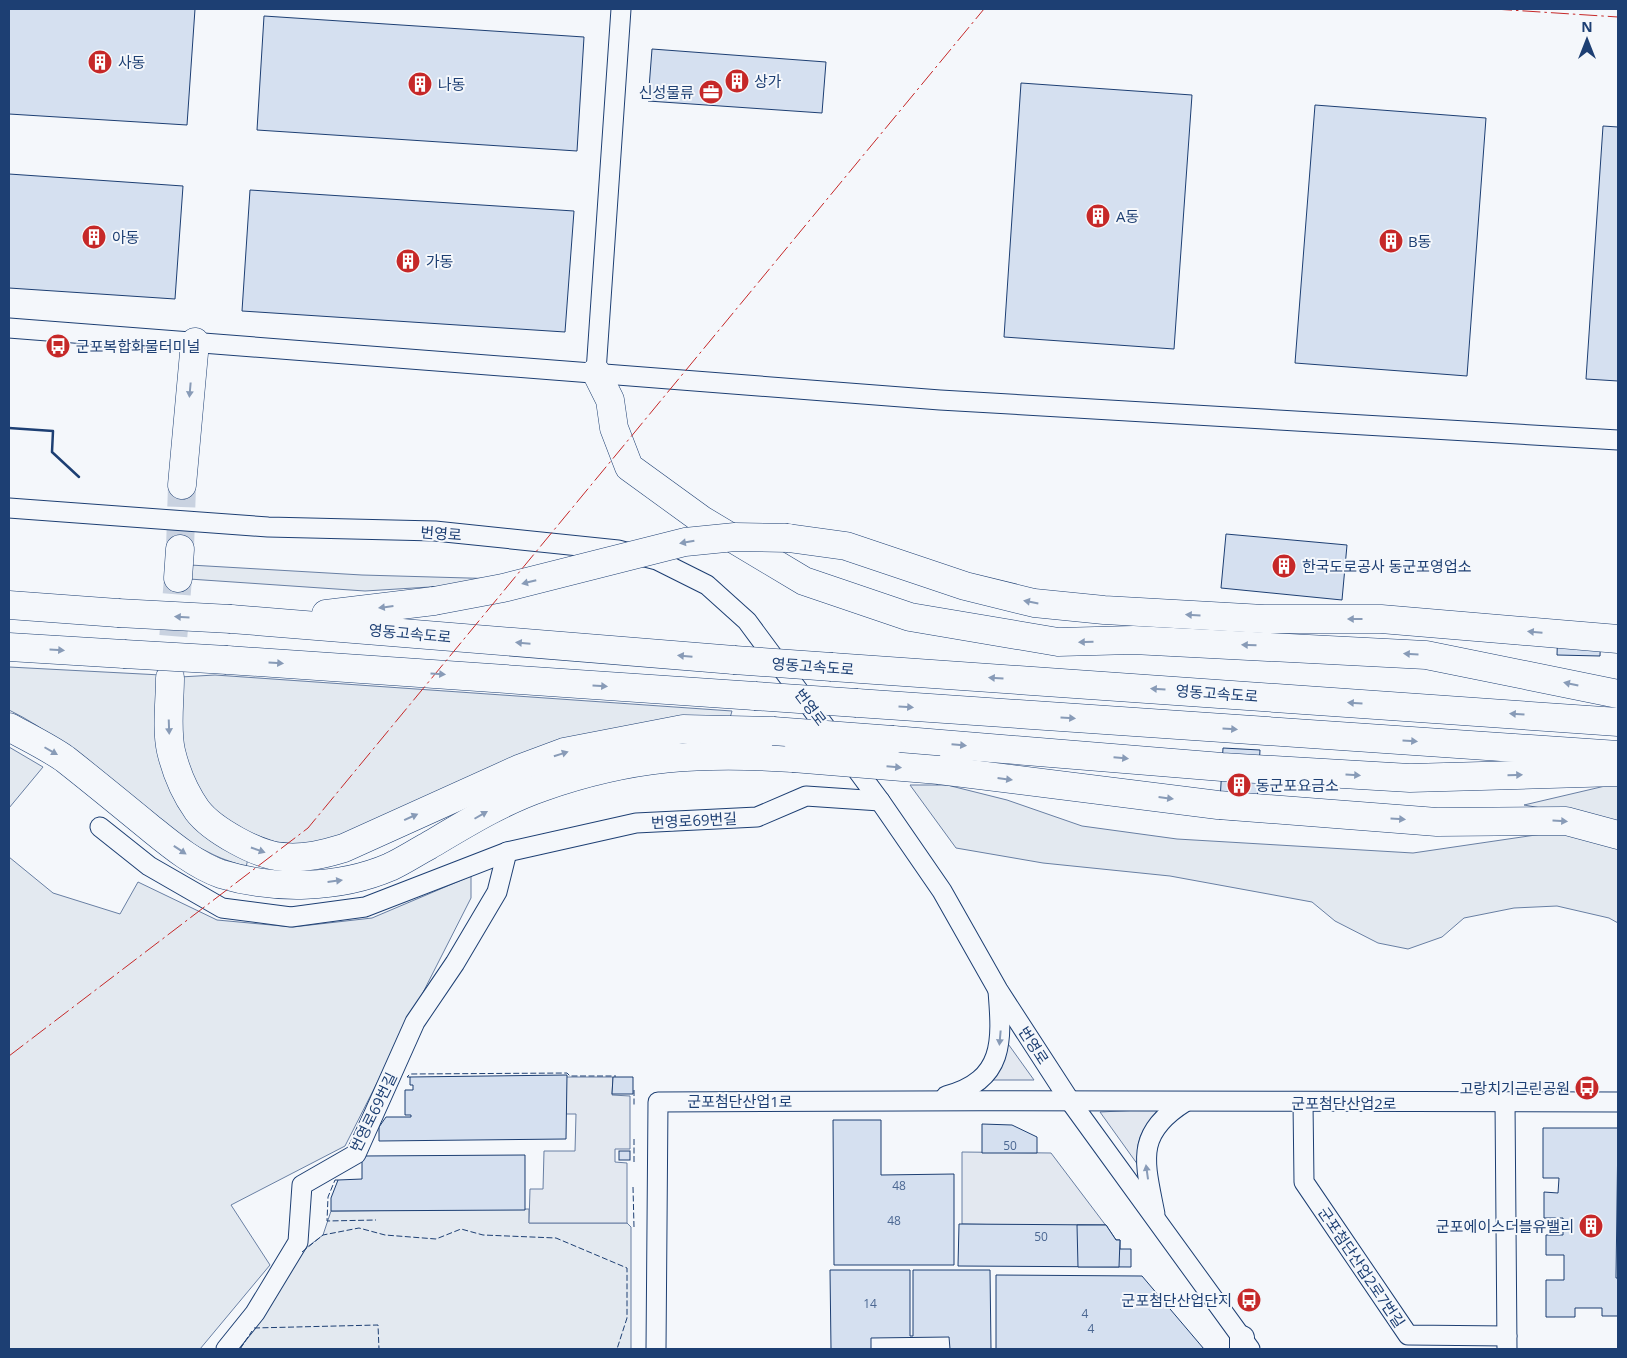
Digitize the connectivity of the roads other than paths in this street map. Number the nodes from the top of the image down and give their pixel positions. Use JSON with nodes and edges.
{"nodes":[{"id":1,"x":621,"y":9,"type":"edge"},
{"id":2,"x":9,"y":328,"type":"edge"},
{"id":3,"x":194,"y":342,"type":"junction"},
{"id":4,"x":596,"y":372,"type":"junction"},
{"id":5,"x":1618,"y":440,"type":"edge"},
{"id":6,"x":182,"y":485,"type":"tunnel mouth"},
{"id":7,"x":9,"y":508,"type":"edge"},
{"id":8,"x":180,"y":550,"type":"tunnel mouth"},
{"id":9,"x":178,"y":578,"type":"tunnel mouth"},
{"id":10,"x":9,"y":605,"type":"edge"},
{"id":11,"x":260,"y":620,"type":"junction"},
{"id":12,"x":1618,"y":639,"type":"edge"},
{"id":13,"x":9,"y":647,"type":"edge"},
{"id":14,"x":170,"y":678,"type":"tunnel mouth"},
{"id":15,"x":1618,"y":694,"type":"edge"},
{"id":16,"x":1618,"y":722,"type":"edge"},
{"id":17,"x":9,"y":727,"type":"edge"},
{"id":18,"x":1618,"y":755,"type":"edge"},
{"id":19,"x":1618,"y":772,"type":"edge"},
{"id":20,"x":880,"y":801,"type":"junction"},
{"id":21,"x":100,"y":827,"type":"dead end"},
{"id":22,"x":1618,"y":835,"type":"edge"},
{"id":23,"x":507,"y":852,"type":"junction"},
{"id":24,"x":998,"y":990,"type":"junction"},
{"id":25,"x":932,"y":1100,"type":"junction"},
{"id":26,"x":1070,"y":1101,"type":"junction"},
{"id":27,"x":1185,"y":1102,"type":"junction"},
{"id":28,"x":1506,"y":1102,"type":"junction"},
{"id":29,"x":1618,"y":1102,"type":"edge"},
{"id":30,"x":1303,"y":1103,"type":"junction"},
{"id":31,"x":1156,"y":1220,"type":"junction"},
{"id":32,"x":1507,"y":1343,"type":"edge"},
{"id":33,"x":1245,"y":1345,"type":"edge"},
{"id":34,"x":226,"y":1349,"type":"edge"},
{"id":35,"x":656,"y":1349,"type":"edge"}],
"edges":[{"from":1,"to":4,"type":"street"},
{"from":2,"to":3,"type":"street"},
{"from":3,"to":4,"type":"street"},
{"from":3,"to":6,"type":"highway","one_way":true},
{"from":4,"to":5,"type":"street"},
{"from":15,"to":4,"type":"highway","one_way":true},
{"from":7,"to":20,"type":"street","name":"번영로"},
{"from":8,"to":9,"type":"highway"},
{"from":11,"to":10,"type":"highway","name":"영동고속도로","one_way":true,"bridge":true},
{"from":12,"to":11,"type":"highway","one_way":true,"bridge":true},
{"from":16,"to":11,"type":"highway","name":"영동고속도로","one_way":true,"bridge":true},
{"from":13,"to":18,"type":"highway","one_way":true,"bridge":true},
{"from":14,"to":19,"type":"highway","one_way":true,"bridge":true},
{"from":17,"to":22,"type":"highway","one_way":true,"bridge":true},
{"from":20,"to":23,"type":"street","name":"번영로69번길"},
{"from":20,"to":24,"type":"street","name":"번영로"},
{"from":21,"to":23,"type":"street","name":"번영로69번길"},
{"from":23,"to":34,"type":"street","name":"번영로69번길"},
{"from":24,"to":25,"type":"street","one_way":true},
{"from":24,"to":26,"type":"street","name":"번영로"},
{"from":25,"to":26,"type":"street","name":"군포첨단산업1로"},
{"from":25,"to":35,"type":"street","name":"군포첨단산업1로"},
{"from":26,"to":27,"type":"street","name":"군포첨단산업2로"},
{"from":26,"to":31,"type":"street","name":"번영로"},
{"from":27,"to":30,"type":"street","name":"군포첨단산업2로"},
{"from":31,"to":27,"type":"street","one_way":true},
{"from":28,"to":29,"type":"street","name":"군포첨단산업2로"},
{"from":28,"to":30,"type":"street","name":"군포첨단산업2로"},
{"from":28,"to":32,"type":"street","name":"군포첨단산업2로7번길"},
{"from":30,"to":32,"type":"street","name":"군포첨단산업2로7번길"},
{"from":31,"to":33,"type":"street","name":"번영로"}]}
